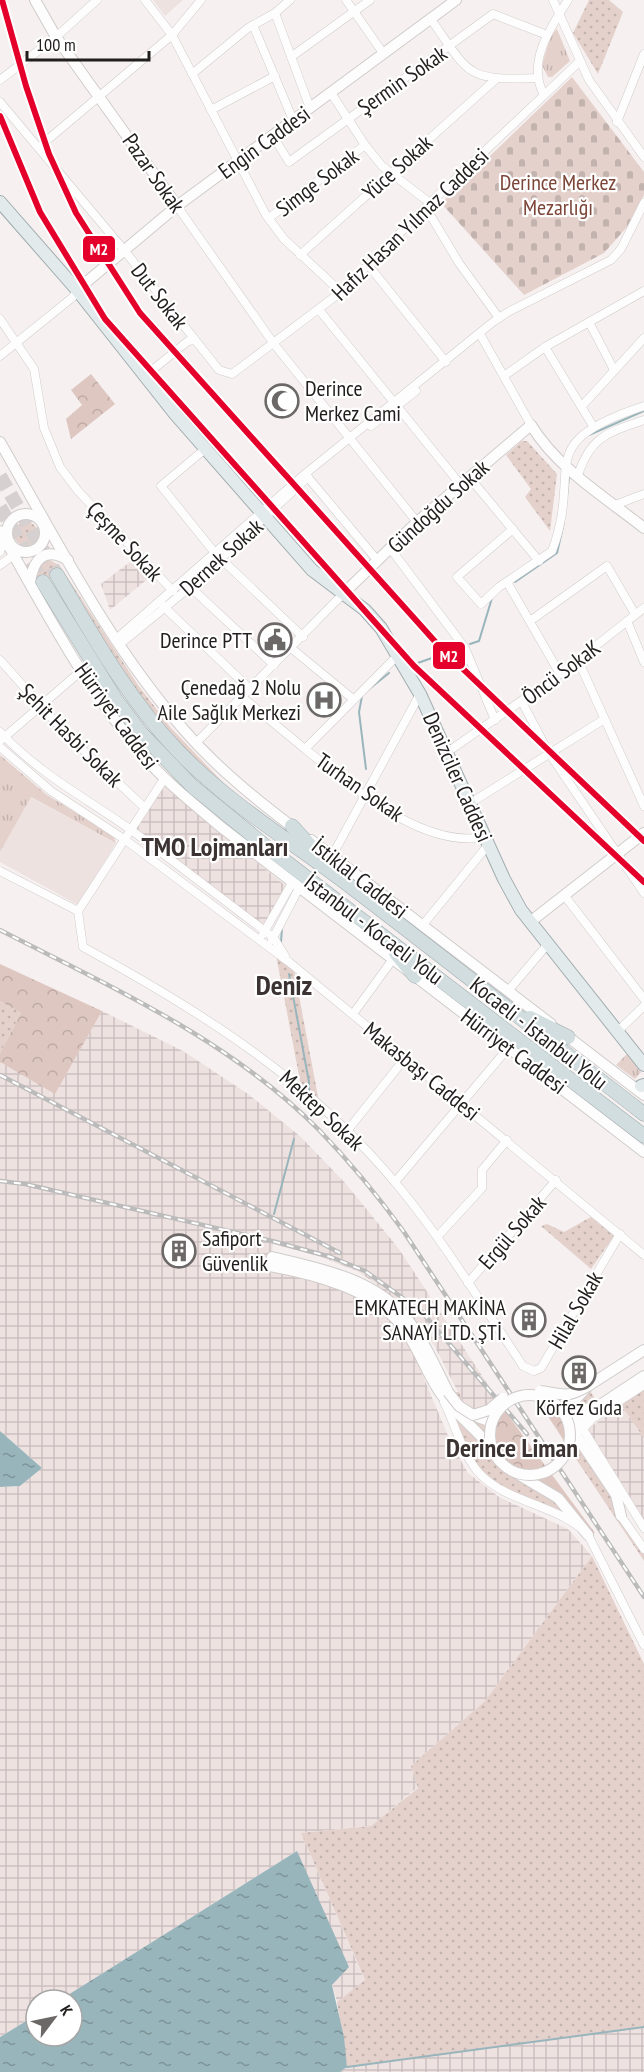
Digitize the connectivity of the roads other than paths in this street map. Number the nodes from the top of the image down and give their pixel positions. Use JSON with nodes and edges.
{"nodes":[{"id":1,"x":35,"y":0,"type":"edge"},
{"id":2,"x":97,"y":0,"type":"edge"},
{"id":3,"x":145,"y":0,"type":"edge"},
{"id":4,"x":201,"y":0,"type":"edge"},
{"id":5,"x":290,"y":0,"type":"edge"},
{"id":6,"x":346,"y":0,"type":"edge"},
{"id":7,"x":370,"y":0,"type":"edge"},
{"id":8,"x":456,"y":0,"type":"edge"},
{"id":9,"x":553,"y":0,"type":"edge"},
{"id":10,"x":568,"y":0,"type":"edge"},
{"id":11,"x":355,"y":12,"type":"junction"},
{"id":12,"x":275,"y":13,"type":"junction"},
{"id":13,"x":560,"y":13,"type":"junction"},
{"id":14,"x":430,"y":18,"type":"junction"},
{"id":15,"x":253,"y":25,"type":"junction"},
{"id":16,"x":172,"y":35,"type":"junction"},
{"id":17,"x":547,"y":35,"type":"junction"},
{"id":18,"x":56,"y":38,"type":"junction"},
{"id":19,"x":450,"y":46,"type":"junction"},
{"id":20,"x":383,"y":53,"type":"junction"},
{"id":21,"x":644,"y":54,"type":"edge"},
{"id":22,"x":291,"y":57,"type":"junction"},
{"id":23,"x":579,"y":62,"type":"junction"},
{"id":24,"x":192,"y":74,"type":"junction"},
{"id":25,"x":274,"y":76,"type":"junction"},
{"id":26,"x":537,"y":78,"type":"junction"},
{"id":27,"x":0,"y":80,"type":"edge"},
{"id":28,"x":495,"y":80,"type":"junction"},
{"id":29,"x":331,"y":93,"type":"junction"},
{"id":30,"x":544,"y":95,"type":"junction"},
{"id":31,"x":100,"y":97,"type":"junction"},
{"id":32,"x":0,"y":102,"type":"edge"},
{"id":33,"x":310,"y":108,"type":"junction"},
{"id":34,"x":211,"y":110,"type":"junction"},
{"id":35,"x":347,"y":117,"type":"junction"},
{"id":36,"x":293,"y":120,"type":"junction"},
{"id":37,"x":617,"y":122,"type":"junction"},
{"id":38,"x":273,"y":136,"type":"junction"},
{"id":39,"x":364,"y":145,"type":"junction"},
{"id":40,"x":39,"y":147,"type":"junction"},
{"id":41,"x":644,"y":157,"type":"edge"},
{"id":42,"x":237,"y":161,"type":"junction"},
{"id":43,"x":390,"y":173,"type":"junction"},
{"id":44,"x":0,"y":202,"type":"edge"},
{"id":45,"x":644,"y":203,"type":"edge"},
{"id":46,"x":428,"y":205,"type":"junction"},
{"id":47,"x":177,"y":206,"type":"junction"},
{"id":48,"x":268,"y":218,"type":"junction"},
{"id":49,"x":124,"y":250,"type":"junction"},
{"id":50,"x":300,"y":255,"type":"junction"},
{"id":51,"x":369,"y":266,"type":"junction"},
{"id":52,"x":77,"y":290,"type":"junction"},
{"id":53,"x":644,"y":291,"type":"edge"},
{"id":54,"x":341,"y":292,"type":"junction"},
{"id":55,"x":516,"y":308,"type":"junction"},
{"id":56,"x":320,"y":311,"type":"junction"},
{"id":57,"x":500,"y":318,"type":"junction"},
{"id":58,"x":0,"y":319,"type":"edge"},
{"id":59,"x":588,"y":322,"type":"junction"},
{"id":60,"x":481,"y":336,"type":"junction"},
{"id":61,"x":644,"y":338,"type":"edge"},
{"id":62,"x":195,"y":340,"type":"junction"},
{"id":63,"x":16,"y":341,"type":"junction"},
{"id":64,"x":274,"y":344,"type":"junction"},
{"id":65,"x":545,"y":347,"type":"junction"},
{"id":66,"x":0,"y":351,"type":"edge"},
{"id":67,"x":0,"y":356,"type":"edge"},
{"id":68,"x":446,"y":362,"type":"junction"},
{"id":69,"x":614,"y":370,"type":"junction"},
{"id":70,"x":232,"y":374,"type":"joint"},
{"id":71,"x":145,"y":376,"type":"junction"},
{"id":72,"x":504,"y":376,"type":"junction"},
{"id":73,"x":395,"y":405,"type":"junction"},
{"id":74,"x":582,"y":406,"type":"junction"},
{"id":75,"x":644,"y":406,"type":"edge"},
{"id":76,"x":644,"y":420,"type":"edge"},
{"id":77,"x":531,"y":425,"type":"junction"},
{"id":78,"x":593,"y":426,"type":"junction"},
{"id":79,"x":352,"y":439,"type":"junction"},
{"id":80,"x":1,"y":443,"type":"edge"},
{"id":81,"x":205,"y":449,"type":"junction"},
{"id":82,"x":564,"y":465,"type":"junction"},
{"id":83,"x":578,"y":475,"type":"junction"},
{"id":84,"x":306,"y":476,"type":"junction"},
{"id":85,"x":465,"y":480,"type":"junction"},
{"id":86,"x":644,"y":494,"type":"edge"},
{"id":87,"x":615,"y":505,"type":"junction"},
{"id":88,"x":263,"y":515,"type":"junction"},
{"id":89,"x":44,"y":521,"type":"junction"},
{"id":90,"x":417,"y":522,"type":"junction"},
{"id":91,"x":644,"y":528,"type":"edge"},
{"id":92,"x":513,"y":529,"type":"junction"},
{"id":93,"x":7,"y":542,"type":"edge"},
{"id":94,"x":390,"y":548,"type":"junction"},
{"id":95,"x":0,"y":552,"type":"edge"},
{"id":96,"x":218,"y":556,"type":"junction"},
{"id":97,"x":69,"y":560,"type":"junction"},
{"id":98,"x":377,"y":561,"type":"junction"},
{"id":99,"x":539,"y":561,"type":"junction"},
{"id":100,"x":0,"y":565,"type":"edge"},
{"id":101,"x":57,"y":575,"type":"tunnel mouth"},
{"id":102,"x":37,"y":582,"type":"junction"},
{"id":103,"x":507,"y":582,"type":"junction"},
{"id":104,"x":187,"y":584,"type":"junction"},
{"id":105,"x":173,"y":591,"type":"junction"},
{"id":106,"x":343,"y":594,"type":"junction"},
{"id":107,"x":163,"y":605,"type":"junction"},
{"id":108,"x":644,"y":608,"type":"edge"},
{"id":109,"x":635,"y":614,"type":"junction"},
{"id":110,"x":530,"y":621,"type":"junction"},
{"id":111,"x":627,"y":621,"type":"junction"},
{"id":112,"x":303,"y":637,"type":"junction"},
{"id":113,"x":117,"y":643,"type":"junction"},
{"id":114,"x":291,"y":648,"type":"junction"},
{"id":115,"x":398,"y":655,"type":"junction"},
{"id":116,"x":0,"y":660,"type":"edge"},
{"id":117,"x":578,"y":660,"type":"junction"},
{"id":118,"x":644,"y":662,"type":"edge"},
{"id":119,"x":273,"y":665,"type":"junction"},
{"id":120,"x":81,"y":671,"type":"junction"},
{"id":121,"x":560,"y":674,"type":"junction"},
{"id":122,"x":250,"y":689,"type":"junction"},
{"id":123,"x":420,"y":693,"type":"junction"},
{"id":124,"x":242,"y":697,"type":"junction"},
{"id":125,"x":353,"y":699,"type":"junction"},
{"id":126,"x":522,"y":702,"type":"junction"},
{"id":127,"x":39,"y":705,"type":"junction"},
{"id":128,"x":495,"y":720,"type":"junction"},
{"id":129,"x":603,"y":720,"type":"junction"},
{"id":130,"x":1,"y":736,"type":"edge"},
{"id":131,"x":196,"y":743,"type":"junction"},
{"id":132,"x":0,"y":747,"type":"edge"},
{"id":133,"x":305,"y":749,"type":"junction"},
{"id":134,"x":446,"y":753,"type":"junction"},
{"id":135,"x":549,"y":753,"type":"junction"},
{"id":136,"x":165,"y":779,"type":"junction"},
{"id":137,"x":363,"y":795,"type":"junction"},
{"id":138,"x":469,"y":804,"type":"junction"},
{"id":139,"x":644,"y":806,"type":"edge"},
{"id":140,"x":144,"y":808,"type":"junction"},
{"id":141,"x":292,"y":826,"type":"junction"},
{"id":142,"x":130,"y":830,"type":"junction"},
{"id":143,"x":644,"y":833,"type":"edge"},
{"id":144,"x":124,"y":839,"type":"junction"},
{"id":145,"x":487,"y":841,"type":"junction"},
{"id":146,"x":617,"y":855,"type":"junction"},
{"id":147,"x":332,"y":856,"type":"junction"},
{"id":148,"x":0,"y":871,"type":"edge"},
{"id":149,"x":339,"y":878,"type":"junction"},
{"id":150,"x":296,"y":886,"type":"junction"},
{"id":151,"x":644,"y":893,"type":"edge"},
{"id":152,"x":564,"y":895,"type":"junction"},
{"id":153,"x":78,"y":911,"type":"junction"},
{"id":154,"x":530,"y":922,"type":"junction"},
{"id":155,"x":422,"y":926,"type":"junction"},
{"id":156,"x":265,"y":931,"type":"junction"},
{"id":157,"x":377,"y":931,"type":"junction"},
{"id":158,"x":273,"y":937,"type":"junction"},
{"id":159,"x":260,"y":940,"type":"junction"},
{"id":160,"x":547,"y":945,"type":"junction"},
{"id":161,"x":269,"y":946,"type":"junction"},
{"id":162,"x":393,"y":959,"type":"junction"},
{"id":163,"x":289,"y":962,"type":"junction"},
{"id":164,"x":415,"y":976,"type":"junction"},
{"id":165,"x":508,"y":991,"type":"junction"},
{"id":166,"x":644,"y":999,"type":"edge"},
{"id":167,"x":504,"y":1006,"type":"junction"},
{"id":168,"x":644,"y":1006,"type":"edge"},
{"id":169,"x":353,"y":1014,"type":"junction"},
{"id":170,"x":617,"y":1032,"type":"junction"},
{"id":171,"x":568,"y":1037,"type":"junction"},
{"id":172,"x":509,"y":1047,"type":"junction"},
{"id":173,"x":406,"y":1057,"type":"junction"},
{"id":174,"x":527,"y":1061,"type":"junction"},
{"id":175,"x":644,"y":1065,"type":"edge"},
{"id":176,"x":640,"y":1088,"type":"edge"},
{"id":177,"x":460,"y":1104,"type":"junction"},
{"id":178,"x":644,"y":1113,"type":"edge"},
{"id":179,"x":347,"y":1131,"type":"junction"},
{"id":180,"x":644,"y":1136,"type":"edge"},
{"id":181,"x":507,"y":1140,"type":"junction"},
{"id":182,"x":644,"y":1152,"type":"edge"},
{"id":183,"x":644,"y":1161,"type":"edge"},
{"id":184,"x":556,"y":1180,"type":"junction"},
{"id":185,"x":395,"y":1182,"type":"junction"},
{"id":186,"x":620,"y":1234,"type":"junction"},
{"id":187,"x":437,"y":1237,"type":"junction"},
{"id":188,"x":644,"y":1255,"type":"edge"},
{"id":189,"x":271,"y":1261,"type":"dead end"},
{"id":190,"x":468,"y":1283,"type":"junction"},
{"id":191,"x":644,"y":1350,"type":"edge"},
{"id":192,"x":523,"y":1366,"type":"joint"},
{"id":193,"x":644,"y":1376,"type":"edge"},
{"id":194,"x":644,"y":1384,"type":"edge"},
{"id":195,"x":588,"y":1386,"type":"junction"},
{"id":196,"x":444,"y":1392,"type":"junction"},
{"id":197,"x":554,"y":1403,"type":"junction"},
{"id":198,"x":601,"y":1405,"type":"junction"},
{"id":199,"x":473,"y":1415,"type":"junction"},
{"id":200,"x":496,"y":1415,"type":"junction"},
{"id":201,"x":570,"y":1430,"type":"junction"},
{"id":202,"x":494,"y":1451,"type":"junction"},
{"id":203,"x":511,"y":1470,"type":"junction"},
{"id":204,"x":621,"y":1516,"type":"junction"},
{"id":205,"x":644,"y":1528,"type":"edge"},
{"id":206,"x":588,"y":1535,"type":"junction"},
{"id":207,"x":644,"y":1549,"type":"edge"},
{"id":208,"x":644,"y":1645,"type":"edge"}],
"edges":[{"from":1,"to":18,"type":"main road","name":"Pazar Sokak"},
{"from":2,"to":18,"type":"street"},
{"from":3,"to":16,"type":"street"},
{"from":4,"to":16,"type":"street"},
{"from":5,"to":12,"type":"street"},
{"from":6,"to":11,"type":"street"},
{"from":7,"to":11,"type":"street"},
{"from":8,"to":14,"type":"main road","name":"Engin Caddesi"},
{"from":9,"to":13,"type":"street"},
{"from":10,"to":13,"type":"street"},
{"from":11,"to":20,"type":"street"},
{"from":11,"to":22,"type":"street"},
{"from":12,"to":15,"type":"street"},
{"from":12,"to":22,"type":"street"},
{"from":13,"to":17,"type":"street"},
{"from":13,"to":23,"type":"street"},
{"from":14,"to":19,"type":"street"},
{"from":14,"to":20,"type":"main road","name":"Engin Caddesi"},
{"from":15,"to":24,"type":"street"},
{"from":15,"to":25,"type":"street"},
{"from":16,"to":24,"type":"street"},
{"from":16,"to":31,"type":"street"},
{"from":17,"to":19,"type":"street","name":"Şermin Sokak"},
{"from":17,"to":26,"type":"street"},
{"from":18,"to":27,"type":"street"},
{"from":18,"to":31,"type":"main road","name":"Pazar Sokak"},
{"from":19,"to":28,"type":"street"},
{"from":19,"to":35,"type":"street","name":"Şermin Sokak"},
{"from":20,"to":29,"type":"main road","name":"Engin Caddesi"},
{"from":21,"to":37,"type":"street"},
{"from":22,"to":33,"type":"street"},
{"from":23,"to":30,"type":"street","name":"Hafız Hasan Yılmaz Caddesi"},
{"from":23,"to":37,"type":"street"},
{"from":24,"to":34,"type":"street"},
{"from":25,"to":34,"type":"street"},
{"from":25,"to":36,"type":"street"},
{"from":26,"to":28,"type":"street"},
{"from":26,"to":30,"type":"street"},
{"from":28,"to":43,"type":"street","name":"Yüce Sokak"},
{"from":29,"to":33,"type":"main road","name":"Engin Caddesi"},
{"from":29,"to":35,"type":"street"},
{"from":30,"to":46,"type":"street","name":"Hafız Hasan Yılmaz Caddesi"},
{"from":31,"to":40,"type":"street"},
{"from":31,"to":47,"type":"main road","name":"Pazar Sokak"},
{"from":32,"to":40,"type":"street","name":"Dut Sokak"},
{"from":33,"to":36,"type":"main road","name":"Engin Caddesi"},
{"from":34,"to":42,"type":"street"},
{"from":35,"to":38,"type":"street","name":"Şermin Sokak"},
{"from":35,"to":39,"type":"street"},
{"from":36,"to":38,"type":"main road","name":"Engin Caddesi"},
{"from":37,"to":41,"type":"street"},
{"from":38,"to":42,"type":"main road","name":"Engin Caddesi"},
{"from":39,"to":43,"type":"street"},
{"from":39,"to":48,"type":"street","name":"Simge Sokak"},
{"from":40,"to":49,"type":"street","name":"Dut Sokak"},
{"from":42,"to":47,"type":"main road","name":"Engin Caddesi"},
{"from":42,"to":48,"type":"street"},
{"from":43,"to":46,"type":"street"},
{"from":43,"to":50,"type":"street","name":"Yüce Sokak"},
{"from":44,"to":52,"type":"main road","name":"Denizciler Caddesi"},
{"from":45,"to":55,"type":"street","name":"Dernek Sokak"},
{"from":46,"to":51,"type":"street","name":"Hafız Hasan Yılmaz Caddesi"},
{"from":46,"to":57,"type":"street"},
{"from":47,"to":49,"type":"main road","name":"Engin Caddesi"},
{"from":47,"to":64,"type":"street","name":"Pazar Sokak"},
{"from":48,"to":50,"type":"street"},
{"from":49,"to":52,"type":"main road","name":"Engin Caddesi"},
{"from":49,"to":62,"type":"street","name":"Dut Sokak"},
{"from":50,"to":54,"type":"street"},
{"from":51,"to":54,"type":"street","name":"Hafız Hasan Yılmaz Caddesi"},
{"from":51,"to":68,"type":"street"},
{"from":52,"to":63,"type":"street","name":"Engin Caddesi"},
{"from":52,"to":71,"type":"main road","name":"Denizciler Caddesi"},
{"from":53,"to":59,"type":"street"},
{"from":54,"to":56,"type":"street","name":"Hafız Hasan Yılmaz Caddesi"},
{"from":55,"to":57,"type":"street","name":"Dernek Sokak"},
{"from":55,"to":60,"type":"street","name":"Dernek Sokak"},
{"from":56,"to":64,"type":"street","name":"Hafız Hasan Yılmaz Caddesi"},
{"from":56,"to":73,"type":"street"},
{"from":57,"to":60,"type":"street","name":"Dernek Sokak"},
{"from":58,"to":63,"type":"street","name":"Çeşme Sokak"},
{"from":59,"to":65,"type":"street"},
{"from":59,"to":69,"type":"street"},
{"from":60,"to":68,"type":"street","name":"Dernek Sokak"},
{"from":60,"to":72,"type":"street"},
{"from":60,"to":73,"type":"street","name":"Dernek Sokak"},
{"from":61,"to":69,"type":"street"},
{"from":62,"to":70,"type":"street","name":"Dut Sokak"},
{"from":62,"to":71,"type":"street"},
{"from":63,"to":66,"type":"street","name":"Engin Caddesi"},
{"from":63,"to":67,"type":"street","name":"Engin Caddesi"},
{"from":63,"to":105,"type":"street","name":"Çeşme Sokak"},
{"from":64,"to":70,"type":"street","name":"Hafız Hasan Yılmaz Caddesi"},
{"from":64,"to":79,"type":"street","name":"Pazar Sokak"},
{"from":65,"to":72,"type":"street"},
{"from":65,"to":74,"type":"street"},
{"from":68,"to":73,"type":"street","name":"Dernek Sokak"},
{"from":69,"to":74,"type":"street"},
{"from":71,"to":81,"type":"main road","name":"Denizciler Caddesi"},
{"from":72,"to":77,"type":"street"},
{"from":73,"to":79,"type":"street","name":"Dernek Sokak"},
{"from":73,"to":85,"type":"street"},
{"from":74,"to":78,"type":"street"},
{"from":75,"to":78,"type":"street"},
{"from":76,"to":83,"type":"street"},
{"from":77,"to":82,"type":"main road"},
{"from":77,"to":85,"type":"main road","name":"Gündoğdu Sokak"},
{"from":78,"to":82,"type":"street"},
{"from":79,"to":84,"type":"street","name":"Dernek Sokak"},
{"from":79,"to":90,"type":"street","name":"Pazar Sokak"},
{"from":80,"to":89,"type":"main road","name":"İstiklal Caddesi"},
{"from":81,"to":88,"type":"main road","name":"Denizciler Caddesi"},
{"from":81,"to":96,"type":"street"},
{"from":82,"to":83,"type":"main road"},
{"from":82,"to":99,"type":"street"},
{"from":83,"to":87,"type":"main road"},
{"from":84,"to":88,"type":"street","name":"Dernek Sokak"},
{"from":84,"to":98,"type":"street"},
{"from":85,"to":90,"type":"main road","name":"Gündoğdu Sokak"},
{"from":85,"to":92,"type":"street"},
{"from":86,"to":87,"type":"street"},
{"from":87,"to":91,"type":"main road"},
{"from":88,"to":96,"type":"street","name":"Dernek Sokak"},
{"from":88,"to":106,"type":"main road","name":"Denizciler Caddesi"},
{"from":89,"to":93,"type":"main road"},
{"from":89,"to":93,"type":"main road"},
{"from":89,"to":97,"type":"main road","name":"İstiklal Caddesi"},
{"from":90,"to":94,"type":"main road","name":"Gündoğdu Sokak"},
{"from":92,"to":99,"type":"street"},
{"from":92,"to":103,"type":"street"},
{"from":93,"to":95,"type":"street"},
{"from":93,"to":100,"type":"street"},
{"from":93,"to":102,"type":"main road","name":"Hürriyet Caddesi"},
{"from":94,"to":98,"type":"main road","name":"Gündoğdu Sokak"},
{"from":94,"to":128,"type":"street"},
{"from":96,"to":104,"type":"street","name":"Dernek Sokak"},
{"from":96,"to":112,"type":"street"},
{"from":97,"to":102,"type":"main road"},
{"from":97,"to":113,"type":"main road","name":"İstiklal Caddesi"},
{"from":98,"to":106,"type":"main road","name":"Gündoğdu Sokak"},
{"from":99,"to":103,"type":"street"},
{"from":101,"to":149,"type":"highway","name":"Kocaeli - İstanbul Yolu"},
{"from":102,"to":120,"type":"main road","name":"Hürriyet Caddesi"},
{"from":102,"to":157,"type":"highway","name":"İstanbul - Kocaeli Yolu"},
{"from":103,"to":110,"type":"street"},
{"from":104,"to":105,"type":"street","name":"Dernek Sokak"},
{"from":104,"to":107,"type":"street","name":"Dernek Sokak"},
{"from":104,"to":119,"type":"street"},
{"from":105,"to":107,"type":"street","name":"Dernek Sokak"},
{"from":106,"to":112,"type":"street","name":"Gündoğdu Sokak"},
{"from":106,"to":115,"type":"main road","name":"Denizciler Caddesi"},
{"from":107,"to":113,"type":"street","name":"Dernek Sokak"},
{"from":107,"to":122,"type":"street"},
{"from":108,"to":109,"type":"street","name":"Öncü SokaK"},
{"from":109,"to":110,"type":"street"},
{"from":109,"to":111,"type":"street","name":"Öncü SokaK"},
{"from":110,"to":121,"type":"street"},
{"from":111,"to":117,"type":"street","name":"Öncü SokaK"},
{"from":111,"to":118,"type":"street"},
{"from":112,"to":114,"type":"street","name":"Gündoğdu Sokak"},
{"from":113,"to":131,"type":"main road","name":"İstiklal Caddesi"},
{"from":114,"to":119,"type":"street","name":"Gündoğdu Sokak"},
{"from":114,"to":125,"type":"street"},
{"from":115,"to":123,"type":"main road","name":"Denizciler Caddesi"},
{"from":115,"to":125,"type":"street"},
{"from":116,"to":127,"type":"street","name":"Şehit Hasbi Sokak"},
{"from":117,"to":121,"type":"street","name":"Öncü SokaK"},
{"from":117,"to":129,"type":"street"},
{"from":119,"to":122,"type":"street","name":"Gündoğdu Sokak"},
{"from":120,"to":127,"type":"street"},
{"from":120,"to":136,"type":"main road","name":"Hürriyet Caddesi"},
{"from":121,"to":126,"type":"street","name":"Öncü SokaK"},
{"from":122,"to":124,"type":"street","name":"Gündoğdu Sokak"},
{"from":123,"to":134,"type":"main road","name":"Denizciler Caddesi"},
{"from":123,"to":137,"type":"street"},
{"from":124,"to":131,"type":"street","name":"Gündoğdu Sokak"},
{"from":124,"to":133,"type":"street","name":"Turhan Sokak"},
{"from":125,"to":133,"type":"street"},
{"from":126,"to":128,"type":"street","name":"Öncü SokaK"},
{"from":126,"to":135,"type":"street"},
{"from":127,"to":130,"type":"street"},
{"from":127,"to":140,"type":"street","name":"Şehit Hasbi Sokak"},
{"from":128,"to":134,"type":"street","name":"Öncü SokaK"},
{"from":129,"to":135,"type":"street"},
{"from":129,"to":139,"type":"street"},
{"from":130,"to":142,"type":"street","name":"Makasbaşı Caddesi"},
{"from":131,"to":141,"type":"main road","name":"İstiklal Caddesi"},
{"from":132,"to":144,"type":"street","name":"Makasbaşı Caddesi"},
{"from":133,"to":137,"type":"street","name":"Turhan Sokak"},
{"from":134,"to":138,"type":"main road","name":"Denizciler Caddesi"},
{"from":135,"to":138,"type":"street"},
{"from":135,"to":146,"type":"street"},
{"from":136,"to":140,"type":"street"},
{"from":136,"to":150,"type":"main road","name":"Hürriyet Caddesi"},
{"from":137,"to":145,"type":"street","name":"Turhan Sokak"},
{"from":137,"to":147,"type":"street"},
{"from":138,"to":145,"type":"main road","name":"Denizciler Caddesi"},
{"from":140,"to":142,"type":"street"},
{"from":141,"to":147,"type":"main road","name":"İstiklal Caddesi"},
{"from":141,"to":149,"type":"highway"},
{"from":142,"to":144,"type":"street"},
{"from":142,"to":156,"type":"street","name":"Makasbaşı Caddesi"},
{"from":143,"to":146,"type":"main road"},
{"from":144,"to":153,"type":"street"},
{"from":144,"to":159,"type":"street","name":"Makasbaşı Caddesi"},
{"from":145,"to":154,"type":"main road","name":"Denizciler Caddesi"},
{"from":145,"to":155,"type":"street"},
{"from":146,"to":151,"type":"street"},
{"from":146,"to":152,"type":"main road"},
{"from":147,"to":155,"type":"main road","name":"İstiklal Caddesi"},
{"from":148,"to":153,"type":"street"},
{"from":149,"to":167,"type":"highway","name":"Kocaeli - İstanbul Yolu"},
{"from":150,"to":156,"type":"street"},
{"from":150,"to":158,"type":"street"},
{"from":150,"to":162,"type":"main road","name":"Hürriyet Caddesi"},
{"from":152,"to":154,"type":"main road"},
{"from":152,"to":166,"type":"street"},
{"from":153,"to":179,"type":"street","name":"Mektep Sokak"},
{"from":154,"to":160,"type":"main road","name":"Denizciler Caddesi"},
{"from":155,"to":165,"type":"main road","name":"İstiklal Caddesi"},
{"from":156,"to":158,"type":"street","name":"Makasbaşı Caddesi"},
{"from":156,"to":159,"type":"street"},
{"from":157,"to":164,"type":"highway"},
{"from":157,"to":180,"type":"highway","name":"İstanbul - Kocaeli Yolu"},
{"from":158,"to":161,"type":"street"},
{"from":158,"to":163,"type":"street","name":"Makasbaşı Caddesi"},
{"from":159,"to":161,"type":"street","name":"Makasbaşı Caddesi"},
{"from":160,"to":165,"type":"street"},
{"from":160,"to":170,"type":"main road","name":"Denizciler Caddesi"},
{"from":161,"to":163,"type":"street","name":"Makasbaşı Caddesi"},
{"from":162,"to":164,"type":"main road","name":"Hürriyet Caddesi"},
{"from":162,"to":169,"type":"street"},
{"from":163,"to":169,"type":"street","name":"Makasbaşı Caddesi"},
{"from":164,"to":172,"type":"main road","name":"Hürriyet Caddesi"},
{"from":165,"to":171,"type":"main road","name":"İstiklal Caddesi"},
{"from":167,"to":171,"type":"highway"},
{"from":167,"to":178,"type":"highway","name":"Kocaeli - İstanbul Yolu"},
{"from":168,"to":170,"type":"street"},
{"from":169,"to":173,"type":"street","name":"Makasbaşı Caddesi"},
{"from":170,"to":175,"type":"main road","name":"Denizciler Caddesi"},
{"from":171,"to":176,"type":"main road","name":"İstiklal Caddesi"},
{"from":172,"to":174,"type":"main road","name":"Hürriyet Caddesi"},
{"from":172,"to":177,"type":"street"},
{"from":173,"to":177,"type":"street","name":"Makasbaşı Caddesi"},
{"from":173,"to":179,"type":"street"},
{"from":174,"to":182,"type":"main road","name":"Hürriyet Caddesi"},
{"from":174,"to":183,"type":"main road"},
{"from":177,"to":181,"type":"street","name":"Makasbaşı Caddesi"},
{"from":177,"to":185,"type":"street"},
{"from":179,"to":185,"type":"street","name":"Mektep Sokak"},
{"from":181,"to":184,"type":"street","name":"Makasbaşı Caddesi"},
{"from":181,"to":187,"type":"street"},
{"from":184,"to":186,"type":"street","name":"Makasbaşı Caddesi"},
{"from":184,"to":190,"type":"street","name":"Ergül Sokak"},
{"from":185,"to":187,"type":"street","name":"Mektep Sokak"},
{"from":186,"to":188,"type":"street","name":"Makasbaşı Caddesi"},
{"from":186,"to":192,"type":"street","name":"Hilal Sokak"},
{"from":187,"to":190,"type":"street","name":"Mektep Sokak"},
{"from":189,"to":196,"type":"main road"},
{"from":190,"to":192,"type":"street","name":"Mektep Sokak"},
{"from":191,"to":195,"type":"main road"},
{"from":193,"to":198,"type":"main road"},
{"from":194,"to":205,"type":"street"},
{"from":195,"to":197,"type":"main road","bridge":true},
{"from":195,"to":199,"type":"main road","bridge":true},
{"from":196,"to":199,"type":"main road","bridge":true},
{"from":196,"to":202,"type":"main road","bridge":true},
{"from":196,"to":206,"type":"street"},
{"from":197,"to":200,"type":"main road","bridge":true},
{"from":197,"to":201,"type":"main road","bridge":true},
{"from":198,"to":201,"type":"main road"},
{"from":198,"to":204,"type":"main road"},
{"from":199,"to":200,"type":"main road","bridge":true},
{"from":200,"to":202,"type":"main road","bridge":true},
{"from":201,"to":203,"type":"main road","bridge":true},
{"from":201,"to":204,"type":"main road"},
{"from":202,"to":203,"type":"main road","bridge":true},
{"from":203,"to":206,"type":"main road","bridge":true},
{"from":204,"to":207,"type":"street"},
{"from":206,"to":208,"type":"street"}]}
